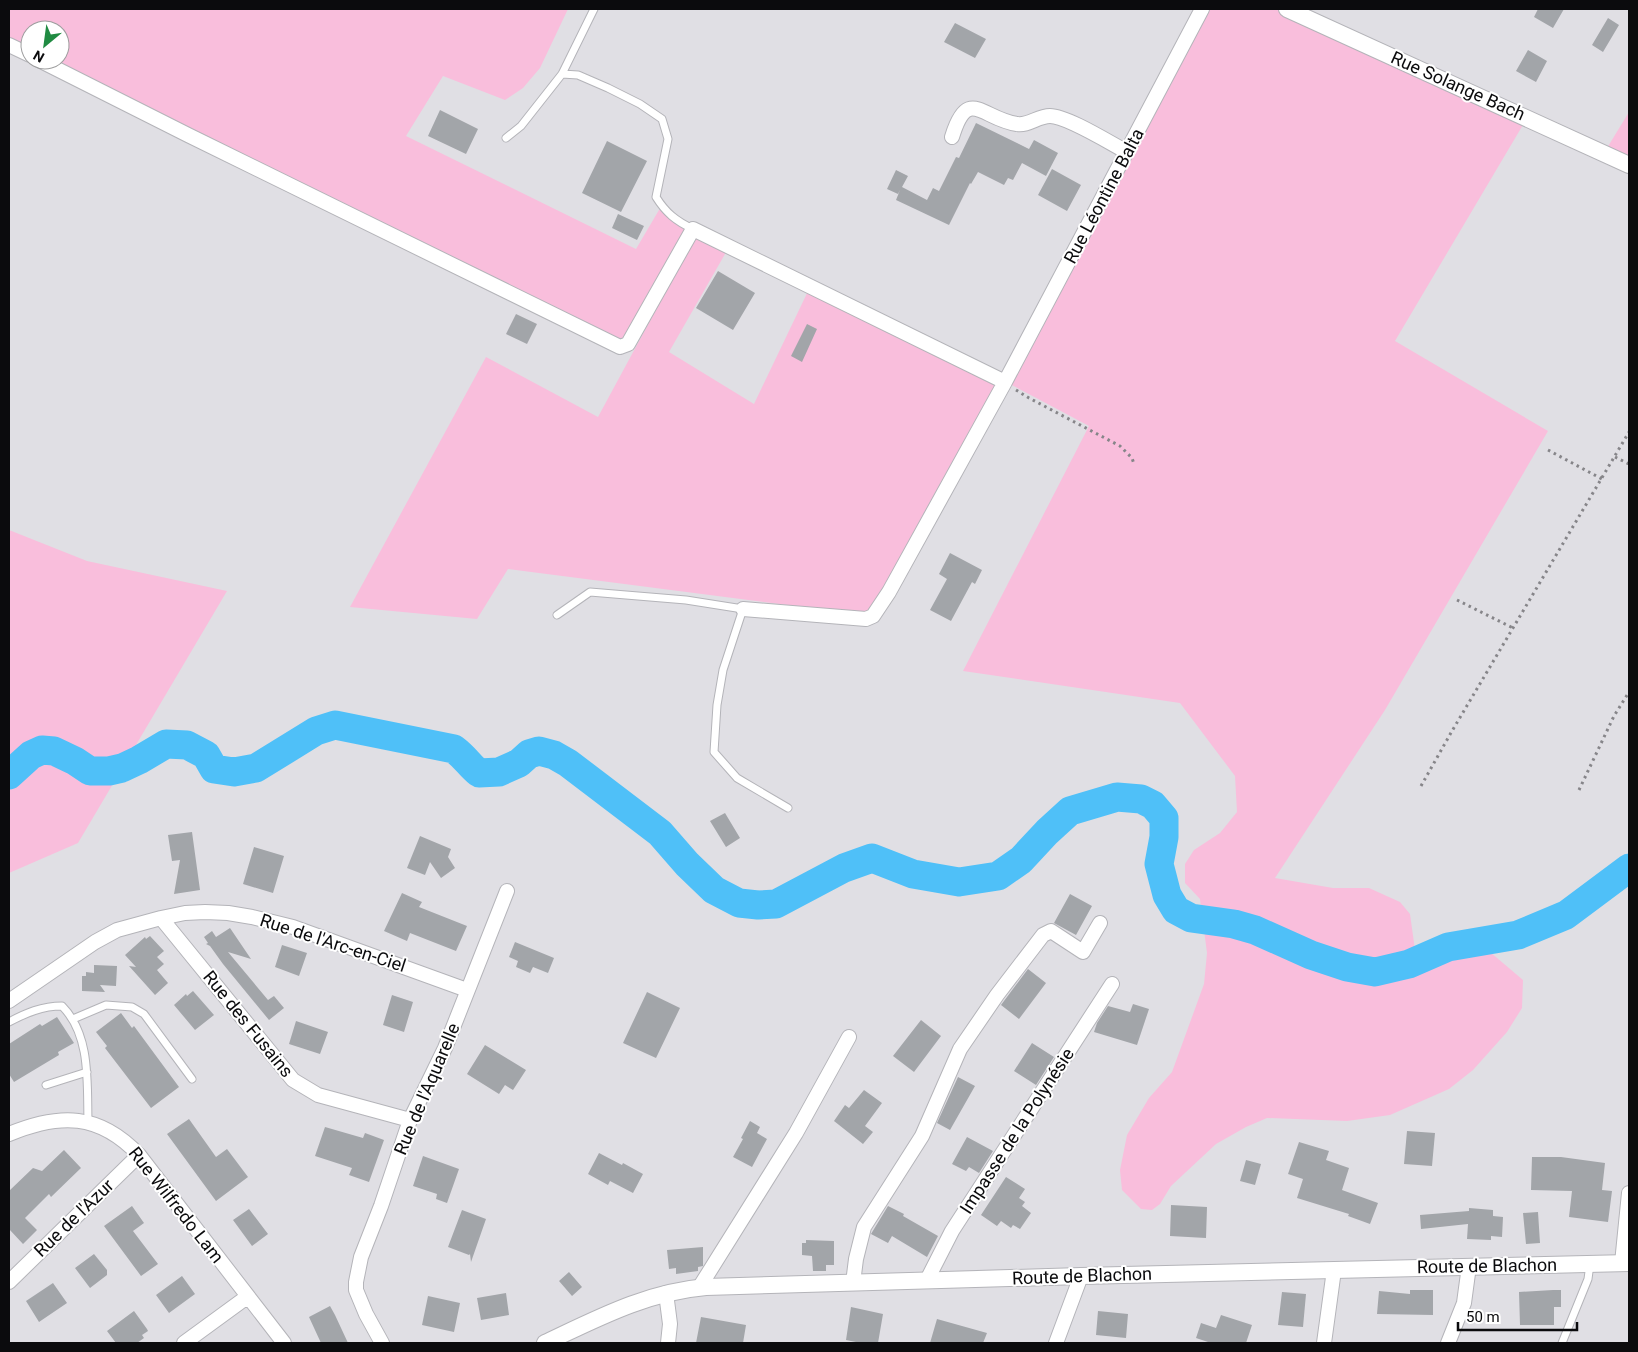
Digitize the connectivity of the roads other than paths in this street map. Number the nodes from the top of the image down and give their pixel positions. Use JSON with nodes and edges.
{"nodes":[{"id":1,"x":594,"y":9,"type":"edge"},
{"id":2,"x":1202,"y":9,"type":"edge"},
{"id":3,"x":1287,"y":9,"type":"edge"},
{"id":4,"x":59,"y":70,"type":"edge"},
{"id":5,"x":562,"y":74,"type":"junction"},
{"id":6,"x":952,"y":137,"type":"dead end"},
{"id":7,"x":506,"y":138,"type":"dead end"},
{"id":8,"x":1127,"y":152,"type":"junction"},
{"id":9,"x":1629,"y":165,"type":"edge"},
{"id":10,"x":693,"y":229,"type":"junction"},
{"id":11,"x":1005,"y":382,"type":"junction"},
{"id":12,"x":743,"y":609,"type":"junction"},
{"id":13,"x":557,"y":615,"type":"dead end"},
{"id":14,"x":788,"y":808,"type":"dead end"},
{"id":15,"x":507,"y":891,"type":"dead end"},
{"id":16,"x":161,"y":918,"type":"junction"},
{"id":17,"x":1100,"y":923,"type":"dead end"},
{"id":18,"x":1112,"y":984,"type":"dead end"},
{"id":19,"x":467,"y":990,"type":"junction"},
{"id":20,"x":9,"y":1001,"type":"edge"},
{"id":21,"x":73,"y":1019,"type":"junction"},
{"id":22,"x":9,"y":1022,"type":"edge"},
{"id":23,"x":849,"y":1037,"type":"dead end"},
{"id":24,"x":87,"y":1072,"type":"junction"},
{"id":25,"x":192,"y":1079,"type":"dead end"},
{"id":26,"x":46,"y":1085,"type":"dead end"},
{"id":27,"x":410,"y":1120,"type":"junction"},
{"id":28,"x":88,"y":1122,"type":"junction"},
{"id":29,"x":9,"y":1134,"type":"edge"},
{"id":30,"x":139,"y":1155,"type":"junction"},
{"id":31,"x":1629,"y":1193,"type":"edge"},
{"id":32,"x":1626,"y":1263,"type":"edge"},
{"id":33,"x":1590,"y":1264,"type":"junction"},
{"id":34,"x":1469,"y":1266,"type":"junction"},
{"id":35,"x":1334,"y":1270,"type":"junction"},
{"id":36,"x":1081,"y":1276,"type":"junction"},
{"id":37,"x":927,"y":1280,"type":"junction"},
{"id":38,"x":9,"y":1282,"type":"edge"},
{"id":39,"x":853,"y":1283,"type":"junction"},
{"id":40,"x":699,"y":1288,"type":"junction"},
{"id":41,"x":666,"y":1293,"type":"junction"},
{"id":42,"x":248,"y":1297,"type":"junction"},
{"id":43,"x":184,"y":1343,"type":"edge"},
{"id":44,"x":284,"y":1343,"type":"edge"},
{"id":45,"x":382,"y":1343,"type":"edge"},
{"id":46,"x":546,"y":1343,"type":"edge"},
{"id":47,"x":668,"y":1343,"type":"edge"},
{"id":48,"x":1056,"y":1343,"type":"edge"},
{"id":49,"x":1324,"y":1343,"type":"edge"},
{"id":50,"x":1448,"y":1343,"type":"edge"},
{"id":51,"x":1562,"y":1343,"type":"edge"}],
"edges":[{"from":1,"to":5,"type":"lane"},
{"from":2,"to":8,"type":"street","name":"Rue Léontine Balta"},
{"from":3,"to":9,"type":"street","name":"Rue Solange Bach"},
{"from":4,"to":10,"type":"street"},
{"from":5,"to":7,"type":"lane"},
{"from":5,"to":10,"type":"lane"},
{"from":6,"to":8,"type":"street"},
{"from":8,"to":11,"type":"street","name":"Rue Léontine Balta"},
{"from":10,"to":11,"type":"street"},
{"from":11,"to":12,"type":"street","name":"Rue Léontine Balta"},
{"from":12,"to":13,"type":"lane"},
{"from":12,"to":14,"type":"lane"},
{"from":15,"to":19,"type":"street","name":"Rue de l'Aquarelle"},
{"from":16,"to":19,"type":"street","name":"Rue de l'Arc-en-Ciel"},
{"from":16,"to":20,"type":"street","name":"Rue de l'Arc-en-Ciel"},
{"from":16,"to":27,"type":"street","name":"Rue des Fusains"},
{"from":17,"to":39,"type":"street"},
{"from":18,"to":37,"type":"street","name":"Impasse de la Polynésie"},
{"from":19,"to":27,"type":"street","name":"Rue de l'Aquarelle"},
{"from":21,"to":22,"type":"lane"},
{"from":21,"to":24,"type":"lane"},
{"from":21,"to":25,"type":"lane"},
{"from":23,"to":40,"type":"street"},
{"from":24,"to":26,"type":"lane"},
{"from":24,"to":28,"type":"lane"},
{"from":27,"to":45,"type":"street","name":"Rue de l'Aquarelle"},
{"from":28,"to":29,"type":"street","name":"Rue Wilfredo Lam"},
{"from":28,"to":30,"type":"street","name":"Rue Wilfredo Lam"},
{"from":30,"to":38,"type":"street","name":"Rue de l'Azur"},
{"from":30,"to":42,"type":"street","name":"Rue Wilfredo Lam"},
{"from":31,"to":32,"type":"street"},
{"from":32,"to":33,"type":"street","name":"Route de Blachon"},
{"from":33,"to":34,"type":"street","name":"Route de Blachon"},
{"from":33,"to":51,"type":"lane"},
{"from":34,"to":35,"type":"street","name":"Route de Blachon"},
{"from":34,"to":50,"type":"street"},
{"from":35,"to":36,"type":"street","name":"Route de Blachon"},
{"from":35,"to":49,"type":"street"},
{"from":36,"to":37,"type":"street","name":"Route de Blachon"},
{"from":36,"to":48,"type":"street"},
{"from":37,"to":39,"type":"street","name":"Route de Blachon"},
{"from":39,"to":40,"type":"street","name":"Route de Blachon"},
{"from":40,"to":41,"type":"street","name":"Route de Blachon"},
{"from":41,"to":46,"type":"street","name":"Route de Blachon"},
{"from":41,"to":47,"type":"street"},
{"from":42,"to":43,"type":"street"},
{"from":42,"to":44,"type":"street","name":"Rue Wilfredo Lam"}]}
